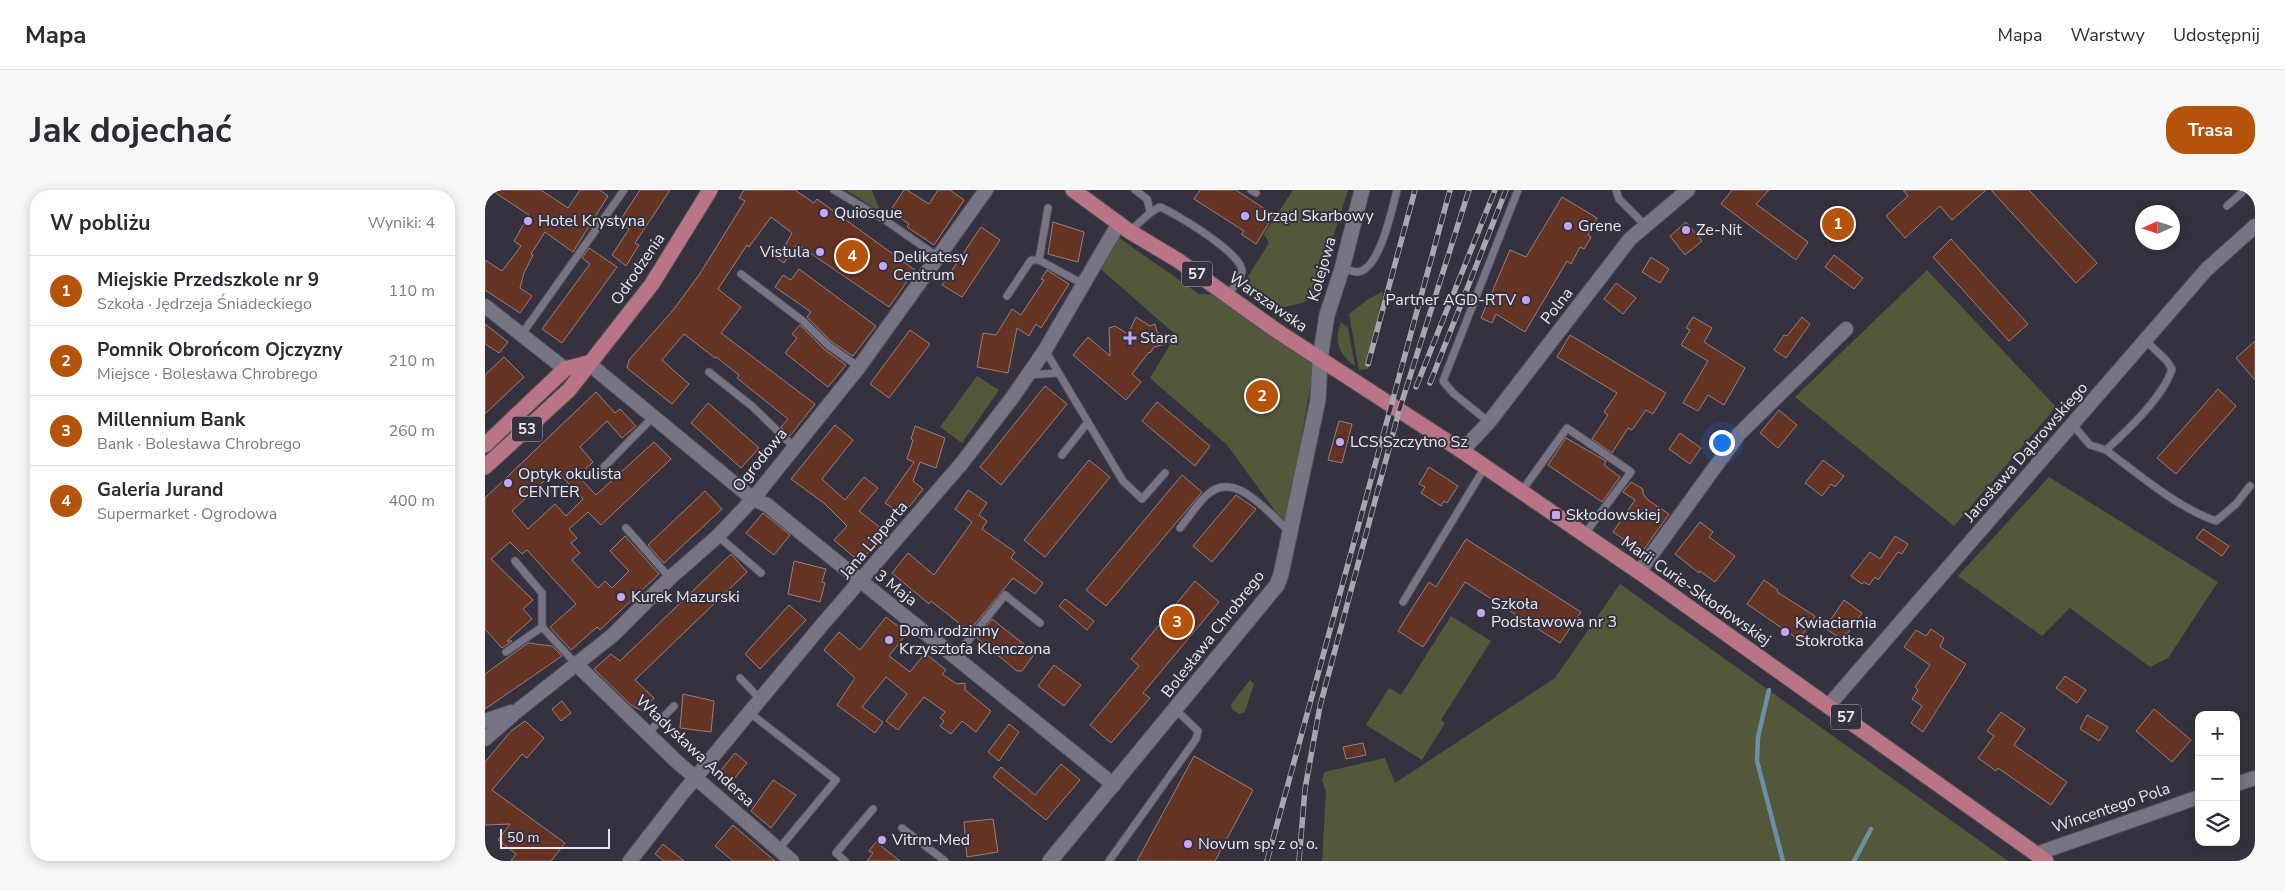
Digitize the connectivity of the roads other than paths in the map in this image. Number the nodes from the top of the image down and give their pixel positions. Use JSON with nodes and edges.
{"nodes":[{"id":1,"x":624,"y":190,"type":"edge"},
{"id":2,"x":710,"y":190,"type":"edge"},
{"id":3,"x":834,"y":190,"type":"edge"},
{"id":4,"x":986,"y":190,"type":"edge"},
{"id":5,"x":1073,"y":190,"type":"edge"},
{"id":6,"x":1135,"y":190,"type":"edge"},
{"id":7,"x":1362,"y":190,"type":"edge"},
{"id":8,"x":1397,"y":190,"type":"edge"},
{"id":9,"x":1518,"y":190,"type":"edge"},
{"id":10,"x":1615,"y":190,"type":"edge"},
{"id":11,"x":1688,"y":190,"type":"edge"},
{"id":12,"x":2245,"y":190,"type":"edge"},
{"id":13,"x":2227,"y":206,"type":"dead end"},
{"id":14,"x":1048,"y":208,"type":"dead end"},
{"id":15,"x":1151,"y":211,"type":"junction"},
{"id":16,"x":1645,"y":225,"type":"junction"},
{"id":17,"x":2255,"y":226,"type":"edge"},
{"id":18,"x":1124,"y":227,"type":"junction"},
{"id":19,"x":938,"y":257,"type":"junction"},
{"id":20,"x":1039,"y":260,"type":"junction"},
{"id":21,"x":1342,"y":269,"type":"junction"},
{"id":22,"x":741,"y":274,"type":"dead end"},
{"id":23,"x":1083,"y":284,"type":"junction"},
{"id":24,"x":1228,"y":295,"type":"junction"},
{"id":25,"x":1007,"y":296,"type":"dead end"},
{"id":26,"x":485,"y":306,"type":"edge"},
{"id":27,"x":1845,"y":329,"type":"dead end"},
{"id":28,"x":522,"y":334,"type":"junction"},
{"id":29,"x":2145,"y":340,"type":"junction"},
{"id":30,"x":1045,"y":350,"type":"junction"},
{"id":31,"x":1320,"y":359,"type":"junction"},
{"id":32,"x":588,"y":363,"type":"junction"},
{"id":33,"x":859,"y":367,"type":"junction"},
{"id":34,"x":565,"y":370,"type":"junction"},
{"id":35,"x":709,"y":372,"type":"dead end"},
{"id":36,"x":1058,"y":373,"type":"junction"},
{"id":37,"x":1029,"y":375,"type":"junction"},
{"id":38,"x":569,"y":390,"type":"junction"},
{"id":39,"x":653,"y":417,"type":"junction"},
{"id":40,"x":1087,"y":422,"type":"junction"},
{"id":41,"x":1489,"y":422,"type":"junction"},
{"id":42,"x":2072,"y":424,"type":"junction"},
{"id":43,"x":485,"y":445,"type":"edge"},
{"id":44,"x":794,"y":447,"type":"junction"},
{"id":45,"x":2106,"y":450,"type":"junction"},
{"id":46,"x":1462,"y":451,"type":"junction"},
{"id":47,"x":1062,"y":455,"type":"dead end"},
{"id":48,"x":1485,"y":467,"type":"junction"},
{"id":49,"x":485,"y":468,"type":"edge"},
{"id":50,"x":602,"y":469,"type":"dead end"},
{"id":51,"x":1165,"y":473,"type":"dead end"},
{"id":52,"x":2250,"y":486,"type":"dead end"},
{"id":53,"x":1521,"y":492,"type":"junction"},
{"id":54,"x":753,"y":499,"type":"junction"},
{"id":55,"x":626,"y":528,"type":"dead end"},
{"id":56,"x":1180,"y":528,"type":"dead end"},
{"id":57,"x":1290,"y":533,"type":"junction"},
{"id":58,"x":718,"y":536,"type":"junction"},
{"id":59,"x":1584,"y":536,"type":"junction"},
{"id":60,"x":515,"y":561,"type":"dead end"},
{"id":61,"x":1639,"y":572,"type":"junction"},
{"id":62,"x":761,"y":573,"type":"dead end"},
{"id":63,"x":670,"y":578,"type":"junction"},
{"id":64,"x":861,"y":583,"type":"junction"},
{"id":65,"x":1403,"y":602,"type":"dead end"},
{"id":66,"x":1040,"y":623,"type":"dead end"},
{"id":67,"x":542,"y":627,"type":"junction"},
{"id":68,"x":506,"y":652,"type":"dead end"},
{"id":69,"x":955,"y":657,"type":"junction"},
{"id":70,"x":576,"y":664,"type":"junction"},
{"id":71,"x":740,"y":678,"type":"dead end"},
{"id":72,"x":761,"y":700,"type":"junction"},
{"id":73,"x":1829,"y":705,"type":"junction"},
{"id":74,"x":674,"y":706,"type":"dead end"},
{"id":75,"x":517,"y":710,"type":"junction"},
{"id":76,"x":1176,"y":710,"type":"junction"},
{"id":77,"x":750,"y":713,"type":"junction"},
{"id":78,"x":485,"y":720,"type":"edge"},
{"id":79,"x":648,"y":733,"type":"junction"},
{"id":80,"x":485,"y":739,"type":"edge"},
{"id":81,"x":695,"y":778,"type":"junction"},
{"id":82,"x":2255,"y":778,"type":"edge"},
{"id":83,"x":2240,"y":783,"type":"edge"},
{"id":84,"x":1114,"y":785,"type":"junction"},
{"id":85,"x":2195,"y":799,"type":"edge"},
{"id":86,"x":873,"y":809,"type":"dead end"},
{"id":87,"x":902,"y":828,"type":"dead end"},
{"id":88,"x":783,"y":844,"type":"dead end"},
{"id":89,"x":2041,"y":857,"type":"edge"},
{"id":90,"x":633,"y":860,"type":"edge"},
{"id":91,"x":792,"y":861,"type":"edge"},
{"id":92,"x":845,"y":861,"type":"edge"},
{"id":93,"x":945,"y":861,"type":"edge"},
{"id":94,"x":1050,"y":861,"type":"edge"},
{"id":95,"x":1109,"y":861,"type":"edge"}],
"edges":[{"from":1,"to":28,"type":"lane"},
{"from":2,"to":32,"type":"main road","name":"Odrodzenia","number":"53"},
{"from":3,"to":19,"type":"lane"},
{"from":4,"to":19,"type":"street","name":"Ogrodowa"},
{"from":5,"to":18,"type":"main road","name":"Warszawska","number":"57"},
{"from":6,"to":15,"type":"lane"},
{"from":7,"to":21,"type":"street","name":"Kolejowa"},
{"from":8,"to":21,"type":"lane"},
{"from":9,"to":41,"type":"lane"},
{"from":10,"to":16,"type":"lane"},
{"from":11,"to":16,"type":"street","name":"Polna"},
{"from":12,"to":13,"type":"lane"},
{"from":14,"to":20,"type":"lane"},
{"from":15,"to":18,"type":"lane"},
{"from":15,"to":24,"type":"lane"},
{"from":16,"to":41,"type":"street","name":"Polna"},
{"from":17,"to":29,"type":"street","name":"Jarosława Dąbrowskiego"},
{"from":18,"to":23,"type":"street","name":"Jana Lipperta"},
{"from":18,"to":24,"type":"main road","name":"Warszawska","number":"57"},
{"from":19,"to":33,"type":"street","name":"Ogrodowa"},
{"from":20,"to":23,"type":"lane"},
{"from":20,"to":25,"type":"lane"},
{"from":21,"to":31,"type":"street","name":"Kolejowa"},
{"from":22,"to":33,"type":"lane"},
{"from":23,"to":30,"type":"street","name":"Jana Lipperta"},
{"from":24,"to":31,"type":"main road","name":"Warszawska","number":"57"},
{"from":26,"to":28,"type":"street"},
{"from":27,"to":61,"type":"street"},
{"from":28,"to":34,"type":"street"},
{"from":29,"to":42,"type":"street","name":"Jarosława Dąbrowskiego"},
{"from":29,"to":45,"type":"lane"},
{"from":30,"to":36,"type":"lane"},
{"from":30,"to":37,"type":"street","name":"Jana Lipperta"},
{"from":31,"to":46,"type":"main road","name":"Marii Curie-Skłodowskiej","number":"57"},
{"from":31,"to":57,"type":"street","name":"Bolesława Chrobrego"},
{"from":32,"to":34,"type":"main road","number":"53"},
{"from":32,"to":38,"type":"main road","name":"Odrodzenia","number":"53"},
{"from":32,"to":39,"type":"street","name":"3 Maja"},
{"from":33,"to":44,"type":"street","name":"Ogrodowa"},
{"from":34,"to":38,"type":"main road"},
{"from":34,"to":43,"type":"main road","number":"53"},
{"from":35,"to":44,"type":"lane"},
{"from":36,"to":37,"type":"lane"},
{"from":36,"to":40,"type":"lane"},
{"from":37,"to":64,"type":"street","name":"Jana Lipperta"},
{"from":38,"to":49,"type":"main road","name":"Odrodzenia","number":"53"},
{"from":39,"to":50,"type":"lane"},
{"from":39,"to":54,"type":"street","name":"3 Maja"},
{"from":40,"to":47,"type":"lane"},
{"from":40,"to":51,"type":"lane"},
{"from":41,"to":46,"type":"street","name":"Polna"},
{"from":42,"to":45,"type":"lane"},
{"from":42,"to":73,"type":"street","name":"Jarosława Dąbrowskiego"},
{"from":44,"to":54,"type":"street","name":"Ogrodowa"},
{"from":45,"to":52,"type":"lane"},
{"from":46,"to":48,"type":"main road","name":"Marii Curie-Skłodowskiej","number":"57"},
{"from":48,"to":53,"type":"main road","name":"Marii Curie-Skłodowskiej","number":"57"},
{"from":48,"to":65,"type":"lane"},
{"from":53,"to":59,"type":"main road","name":"Marii Curie-Skłodowskiej","number":"57"},
{"from":53,"to":59,"type":"lane"},
{"from":54,"to":58,"type":"street","name":"Ogrodowa"},
{"from":54,"to":64,"type":"street","name":"3 Maja"},
{"from":55,"to":63,"type":"lane"},
{"from":56,"to":57,"type":"lane"},
{"from":57,"to":76,"type":"street","name":"Bolesława Chrobrego"},
{"from":58,"to":62,"type":"lane"},
{"from":58,"to":63,"type":"street","name":"Ogrodowa"},
{"from":59,"to":61,"type":"main road","name":"Marii Curie-Skłodowskiej","number":"57"},
{"from":60,"to":67,"type":"lane"},
{"from":61,"to":73,"type":"main road","name":"Marii Curie-Skłodowskiej","number":"57"},
{"from":63,"to":70,"type":"street","name":"Ogrodowa"},
{"from":64,"to":69,"type":"street","name":"3 Maja"},
{"from":64,"to":72,"type":"street","name":"Jana Lipperta"},
{"from":66,"to":69,"type":"lane"},
{"from":67,"to":68,"type":"lane"},
{"from":67,"to":70,"type":"lane"},
{"from":69,"to":84,"type":"street","name":"3 Maja"},
{"from":70,"to":75,"type":"street","name":"Ogrodowa"},
{"from":70,"to":79,"type":"street","name":"Władysława Andersa"},
{"from":71,"to":72,"type":"lane"},
{"from":72,"to":77,"type":"street","name":"Jana Lipperta"},
{"from":73,"to":89,"type":"main road","name":"Marii Curie-Skłodowskiej","number":"57"},
{"from":74,"to":79,"type":"lane"},
{"from":75,"to":78,"type":"street","name":"Ogrodowa"},
{"from":75,"to":80,"type":"street","name":"Ogrodowa"},
{"from":76,"to":84,"type":"street","name":"Bolesława Chrobrego"},
{"from":76,"to":95,"type":"lane"},
{"from":77,"to":81,"type":"street","name":"Jana Lipperta"},
{"from":77,"to":88,"type":"lane"},
{"from":79,"to":81,"type":"street","name":"Władysława Andersa"},
{"from":81,"to":90,"type":"street","name":"Jana Lipperta"},
{"from":81,"to":91,"type":"street","name":"Władysława Andersa"},
{"from":82,"to":83,"type":"street"},
{"from":84,"to":94,"type":"street","name":"Bolesława Chrobrego"},
{"from":85,"to":89,"type":"street","name":"Wincentego Pola"},
{"from":86,"to":92,"type":"lane"},
{"from":87,"to":93,"type":"lane"}]}
